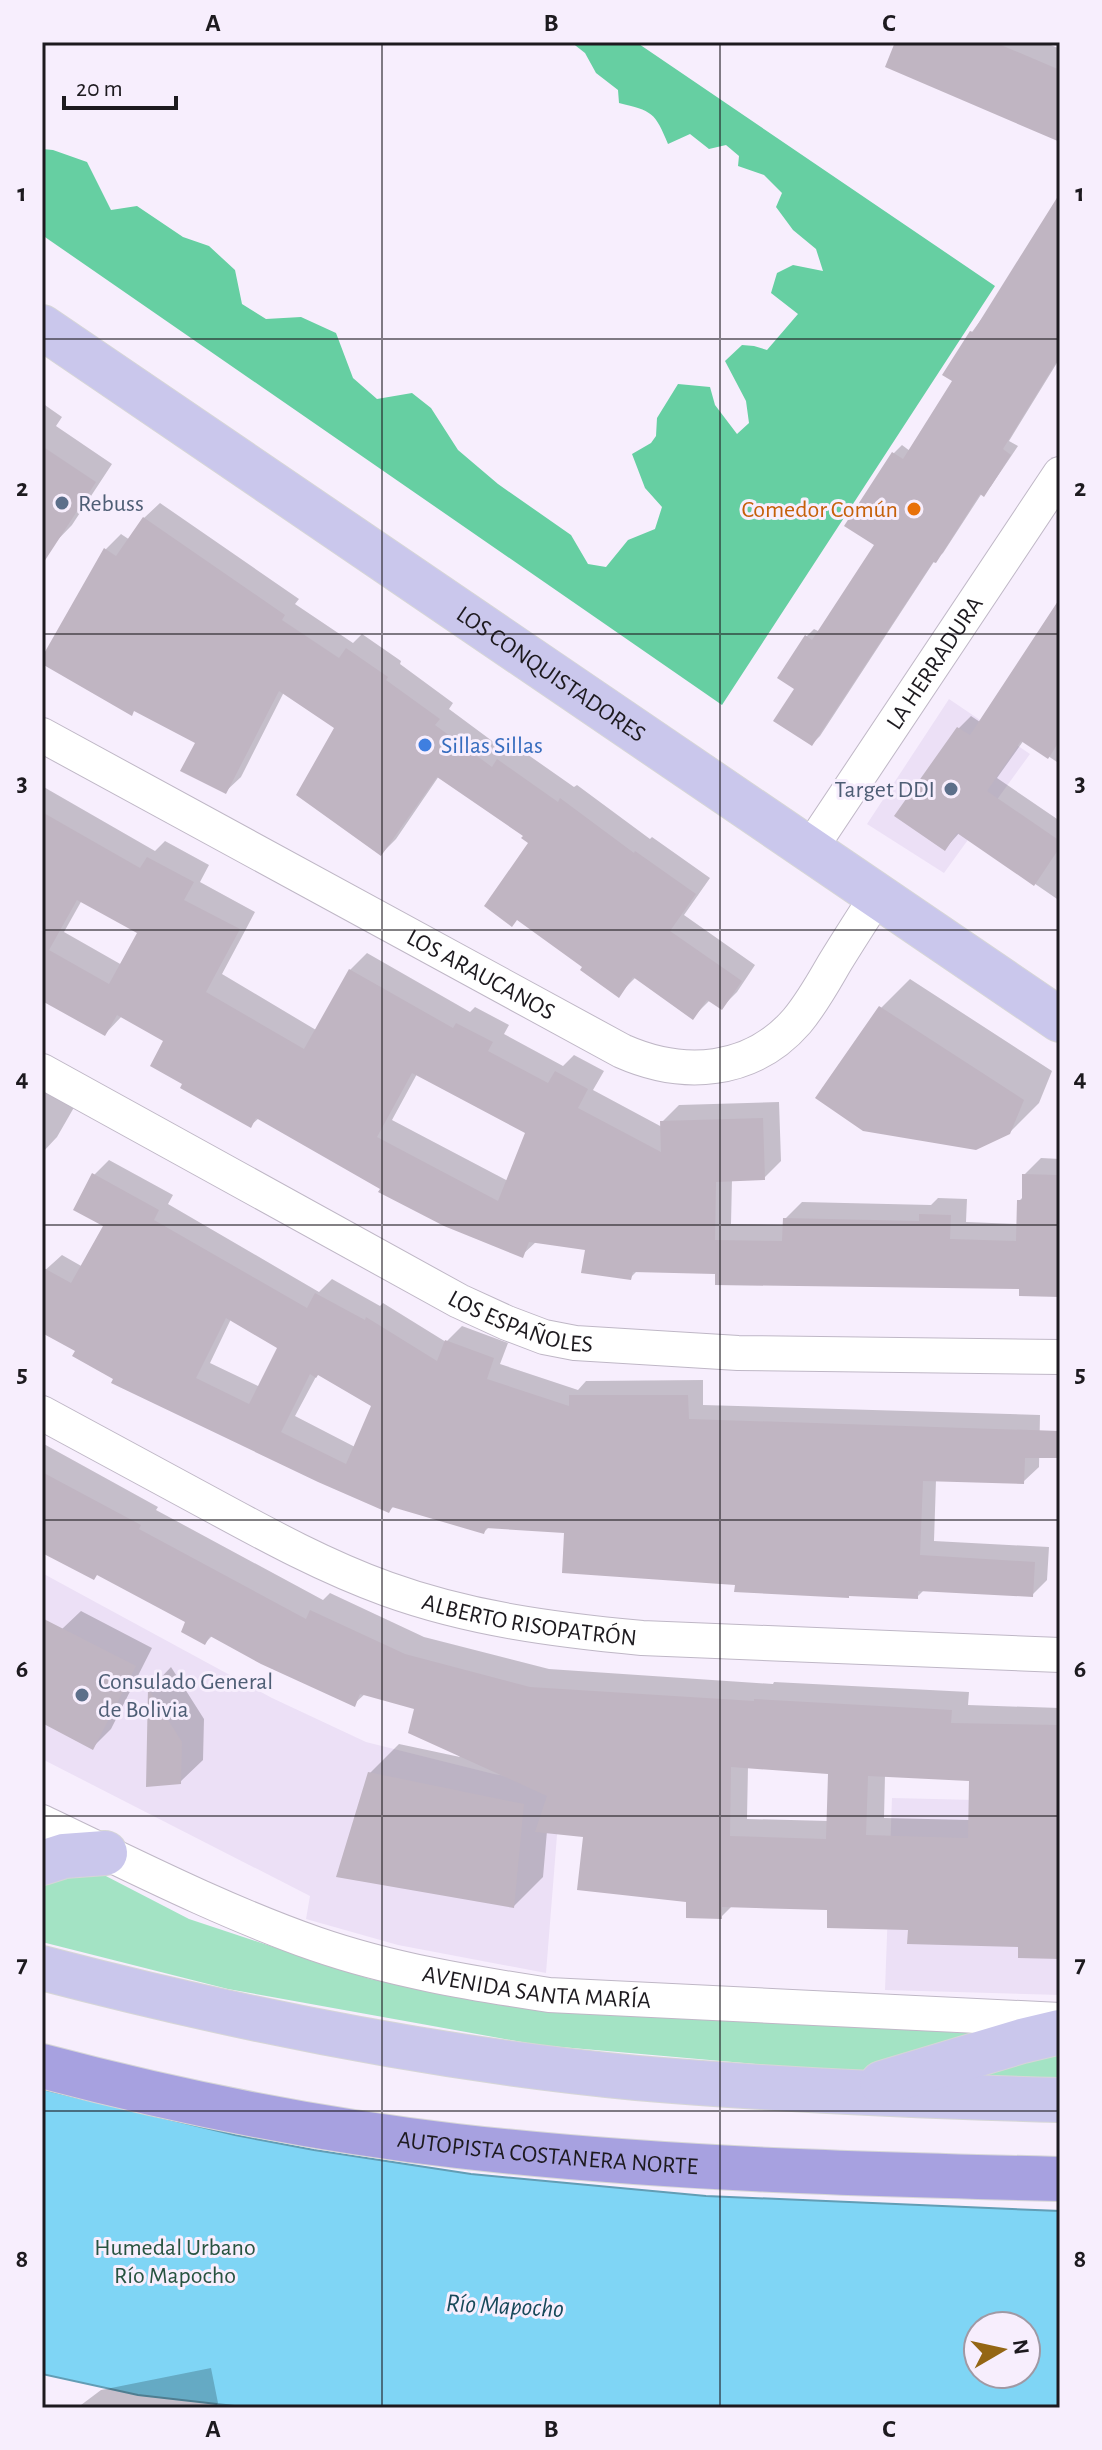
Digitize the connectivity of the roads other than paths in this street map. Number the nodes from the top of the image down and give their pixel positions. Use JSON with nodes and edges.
{"nodes":[{"id":1,"x":42,"y":327,"type":"edge"},
{"id":2,"x":1060,"y":474,"type":"edge"},
{"id":3,"x":42,"y":735,"type":"edge"},
{"id":4,"x":810,"y":849,"type":"junction"},
{"id":5,"x":877,"y":896,"type":"junction"},
{"id":6,"x":1060,"y":1020,"type":"edge"},
{"id":7,"x":42,"y":1071,"type":"edge"},
{"id":8,"x":1060,"y":1357,"type":"edge"},
{"id":9,"x":42,"y":1413,"type":"edge"},
{"id":10,"x":1060,"y":1655,"type":"edge"},
{"id":11,"x":42,"y":1822,"type":"edge"},
{"id":12,"x":105,"y":1853,"type":"junction"},
{"id":13,"x":42,"y":1863,"type":"edge"},
{"id":14,"x":42,"y":1968,"type":"edge"},
{"id":15,"x":1060,"y":2020,"type":"edge"},
{"id":16,"x":1060,"y":2032,"type":"edge"},
{"id":17,"x":42,"y":2066,"type":"edge"},
{"id":18,"x":850,"y":2093,"type":"junction"},
{"id":19,"x":1060,"y":2100,"type":"edge"},
{"id":20,"x":1060,"y":2179,"type":"edge"}],
"edges":[{"from":1,"to":4,"type":"main road","name":"LOS CONQUISTADORES"},
{"from":2,"to":4,"type":"street","name":"LA HERRADURA"},
{"from":3,"to":5,"type":"street","name":"LOS ARAUCANOS"},
{"from":4,"to":5,"type":"main road","name":"LOS CONQUISTADORES"},
{"from":5,"to":6,"type":"main road","name":"LOS CONQUISTADORES"},
{"from":7,"to":8,"type":"street","name":"LOS ESPAÑOLES"},
{"from":9,"to":10,"type":"street","name":"ALBERTO RISOPATRÓN"},
{"from":11,"to":12,"type":"street","name":"AVENIDA SANTA MARÍA"},
{"from":12,"to":13,"type":"main road"},
{"from":12,"to":15,"type":"street","name":"AVENIDA SANTA MARÍA"},
{"from":14,"to":18,"type":"main road"},
{"from":16,"to":18,"type":"main road"},
{"from":17,"to":20,"type":"highway","name":"AUTOPISTA COSTANERA NORTE"},
{"from":18,"to":19,"type":"main road"}]}
